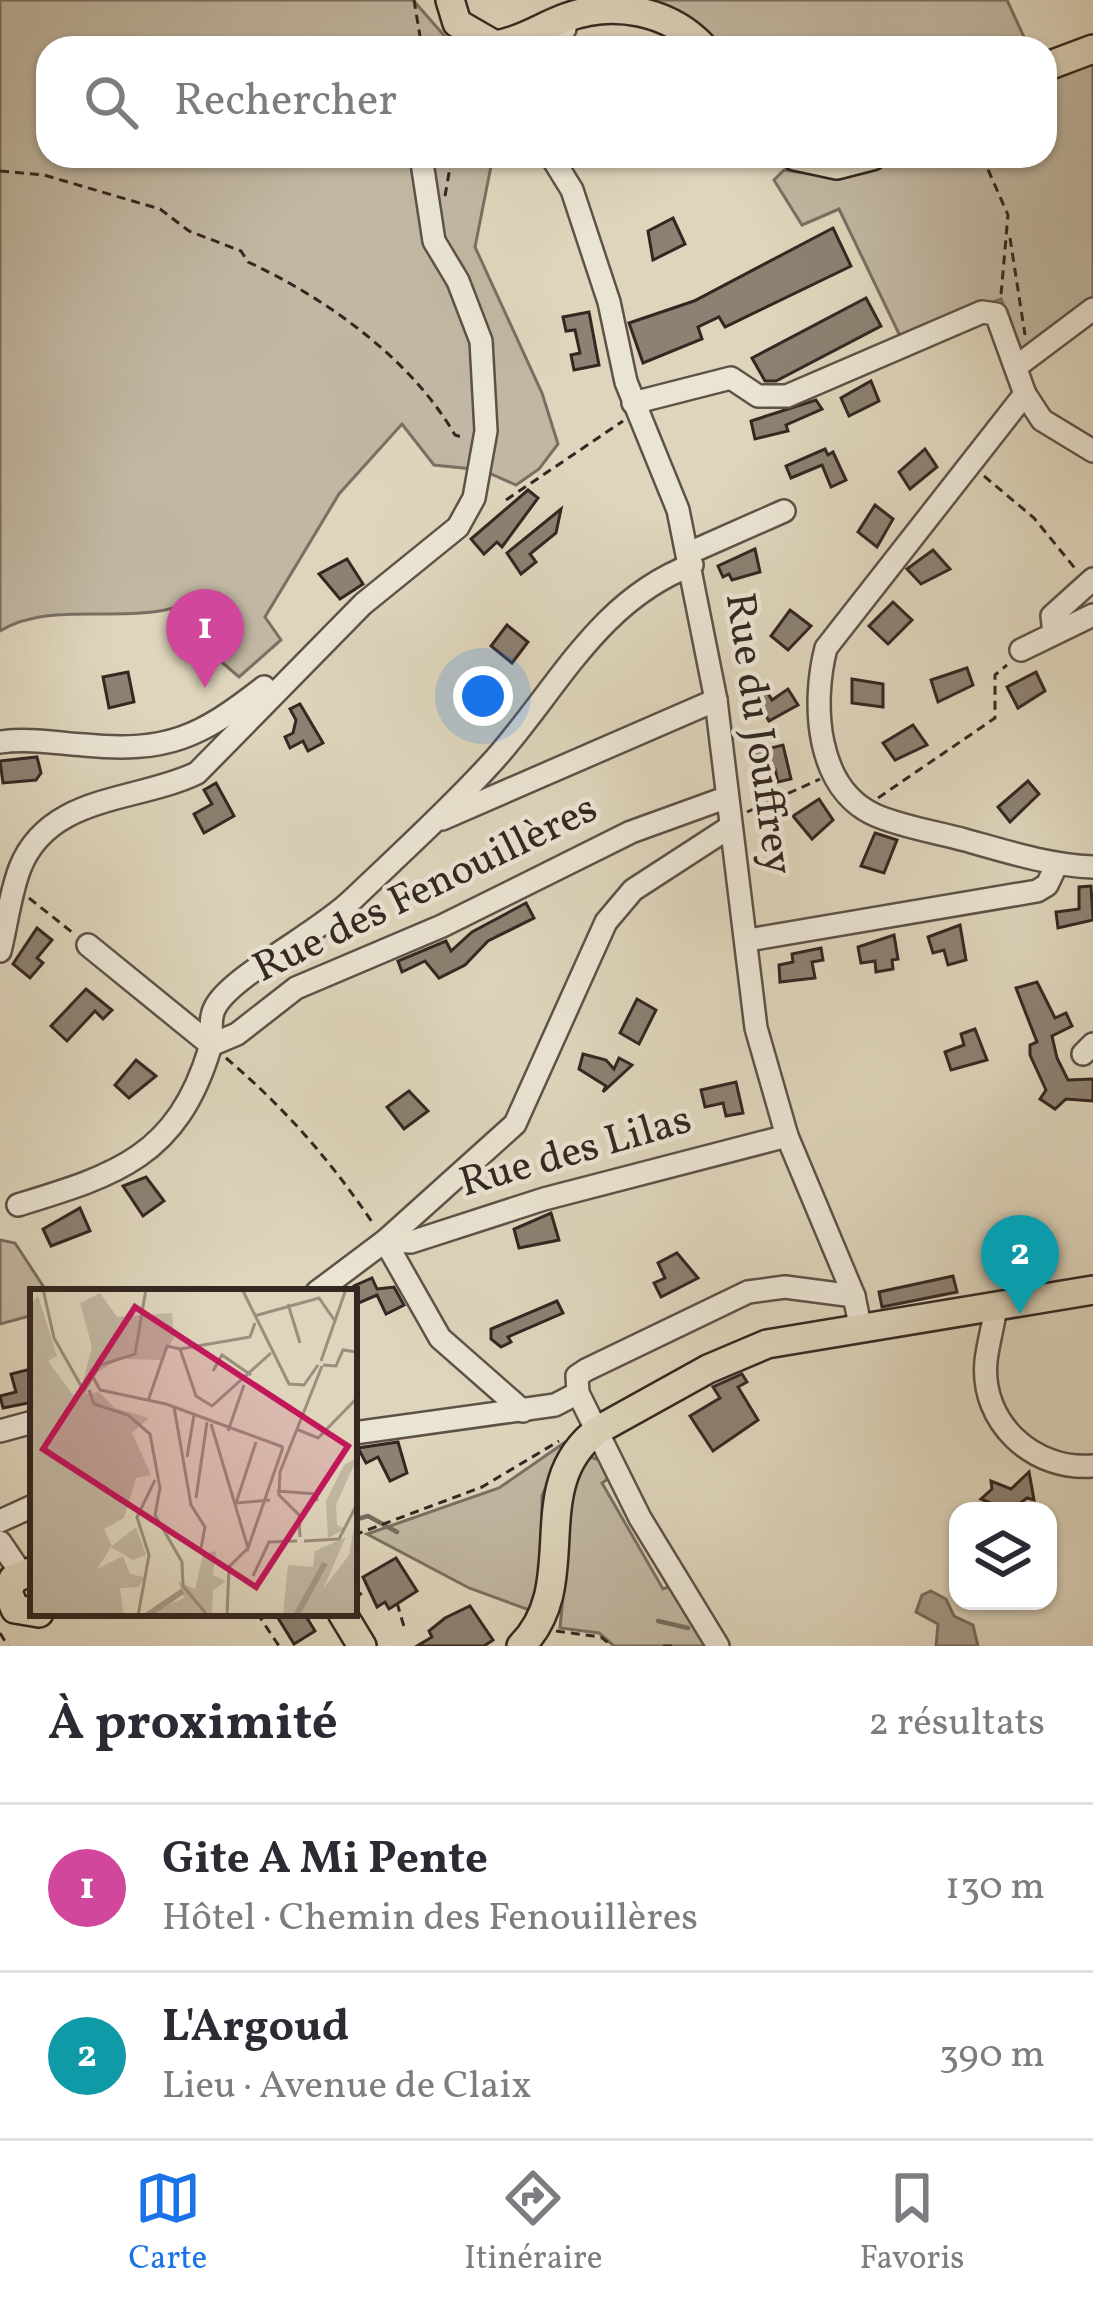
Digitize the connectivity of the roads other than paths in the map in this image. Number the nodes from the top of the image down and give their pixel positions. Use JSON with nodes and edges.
{"nodes":[{"id":1,"x":450,"y":0,"type":"edge"},
{"id":2,"x":566,"y":17,"type":"junction"},
{"id":3,"x":471,"y":36,"type":"edge"},
{"id":4,"x":526,"y":36,"type":"edge"},
{"id":5,"x":558,"y":36,"type":"edge"},
{"id":6,"x":689,"y":36,"type":"edge"},
{"id":7,"x":1093,"y":49,"type":"edge"},
{"id":8,"x":1057,"y":62,"type":"edge"},
{"id":9,"x":424,"y":168,"type":"edge"},
{"id":10,"x":558,"y":168,"type":"edge"},
{"id":11,"x":1093,"y":309,"type":"edge"},
{"id":12,"x":1022,"y":362,"type":"junction"},
{"id":13,"x":1025,"y":394,"type":"junction"},
{"id":14,"x":635,"y":408,"type":"junction"},
{"id":15,"x":1093,"y":451,"type":"edge"},
{"id":16,"x":784,"y":511,"type":"dead end"},
{"id":17,"x":690,"y":559,"type":"junction"},
{"id":18,"x":1086,"y":576,"type":"edge"},
{"id":19,"x":1093,"y":615,"type":"edge"},
{"id":20,"x":1054,"y":633,"type":"junction"},
{"id":21,"x":1026,"y":647,"type":"road end"},
{"id":22,"x":282,"y":682,"type":"junction"},
{"id":23,"x":716,"y":700,"type":"junction"},
{"id":24,"x":0,"y":742,"type":"edge"},
{"id":25,"x":728,"y":815,"type":"junction"},
{"id":26,"x":431,"y":825,"type":"junction"},
{"id":27,"x":1056,"y":866,"type":"junction"},
{"id":28,"x":1093,"y":867,"type":"edge"},
{"id":29,"x":748,"y":940,"type":"junction"},
{"id":30,"x":88,"y":945,"type":"road end"},
{"id":31,"x":0,"y":951,"type":"edge"},
{"id":32,"x":211,"y":1045,"type":"junction"},
{"id":33,"x":787,"y":1136,"type":"junction"},
{"id":34,"x":18,"y":1205,"type":"dead end"},
{"id":35,"x":385,"y":1241,"type":"junction"},
{"id":36,"x":320,"y":1289,"type":"edge"},
{"id":37,"x":1093,"y":1290,"type":"edge"},
{"id":38,"x":854,"y":1296,"type":"junction"},
{"id":39,"x":996,"y":1305,"type":"junction"},
{"id":40,"x":862,"y":1330,"type":"junction"},
{"id":41,"x":578,"y":1393,"type":"junction"},
{"id":42,"x":523,"y":1411,"type":"junction"},
{"id":43,"x":30,"y":1423,"type":"edge"},
{"id":44,"x":598,"y":1430,"type":"junction"},
{"id":45,"x":0,"y":1431,"type":"edge"},
{"id":46,"x":357,"y":1433,"type":"edge"},
{"id":47,"x":1093,"y":1466,"type":"edge"},
{"id":48,"x":30,"y":1507,"type":"edge"},
{"id":49,"x":0,"y":1521,"type":"edge"},
{"id":50,"x":0,"y":1542,"type":"edge"},
{"id":51,"x":27,"y":1572,"type":"edge"},
{"id":52,"x":5,"y":1607,"type":"edge"},
{"id":53,"x":355,"y":1616,"type":"edge"},
{"id":54,"x":362,"y":1646,"type":"edge"},
{"id":55,"x":521,"y":1646,"type":"edge"},
{"id":56,"x":718,"y":1646,"type":"edge"}],
"edges":[{"from":1,"to":3,"type":"main road"},
{"from":2,"to":4,"type":"main road"},
{"from":2,"to":5,"type":"street"},
{"from":2,"to":6,"type":"main road"},
{"from":7,"to":8,"type":"main road"},
{"from":9,"to":22,"type":"street"},
{"from":10,"to":14,"type":"street","name":"Rue du Jouffrey"},
{"from":11,"to":12,"type":"street"},
{"from":12,"to":13,"type":"street"},
{"from":12,"to":14,"type":"street"},
{"from":13,"to":15,"type":"street"},
{"from":13,"to":27,"type":"street"},
{"from":14,"to":17,"type":"street","name":"Rue du Jouffrey"},
{"from":16,"to":17,"type":"street","name":"Rue des Fenouillères"},
{"from":17,"to":23,"type":"street","name":"Rue du Jouffrey"},
{"from":17,"to":26,"type":"street","name":"Rue des Fenouillères"},
{"from":18,"to":20,"type":"street"},
{"from":19,"to":20,"type":"street"},
{"from":20,"to":21,"type":"street"},
{"from":22,"to":24,"type":"street"},
{"from":22,"to":31,"type":"street"},
{"from":23,"to":25,"type":"street","name":"Rue du Jouffrey"},
{"from":23,"to":26,"type":"street"},
{"from":25,"to":29,"type":"street","name":"Rue du Jouffrey"},
{"from":25,"to":32,"type":"street","name":"Rue des Fenouillères"},
{"from":25,"to":35,"type":"street"},
{"from":26,"to":32,"type":"street","name":"Rue des Fenouillères"},
{"from":27,"to":28,"type":"street"},
{"from":27,"to":29,"type":"street"},
{"from":29,"to":33,"type":"street","name":"Rue du Jouffrey"},
{"from":30,"to":32,"type":"street"},
{"from":32,"to":34,"type":"street"},
{"from":33,"to":35,"type":"street","name":"Rue des Lilas"},
{"from":33,"to":38,"type":"street","name":"Rue du Jouffrey"},
{"from":35,"to":36,"type":"street"},
{"from":35,"to":42,"type":"street"},
{"from":37,"to":39,"type":"main road"},
{"from":38,"to":40,"type":"street","name":"Rue du Jouffrey"},
{"from":38,"to":41,"type":"street"},
{"from":39,"to":40,"type":"main road"},
{"from":39,"to":47,"type":"street"},
{"from":40,"to":44,"type":"main road"},
{"from":41,"to":42,"type":"street"},
{"from":41,"to":44,"type":"street"},
{"from":42,"to":46,"type":"street"},
{"from":43,"to":45,"type":"street"},
{"from":44,"to":55,"type":"main road"},
{"from":44,"to":56,"type":"street"},
{"from":48,"to":49,"type":"street"},
{"from":50,"to":51,"type":"street"},
{"from":51,"to":52,"type":"main road"},
{"from":53,"to":54,"type":"main road"}]}
